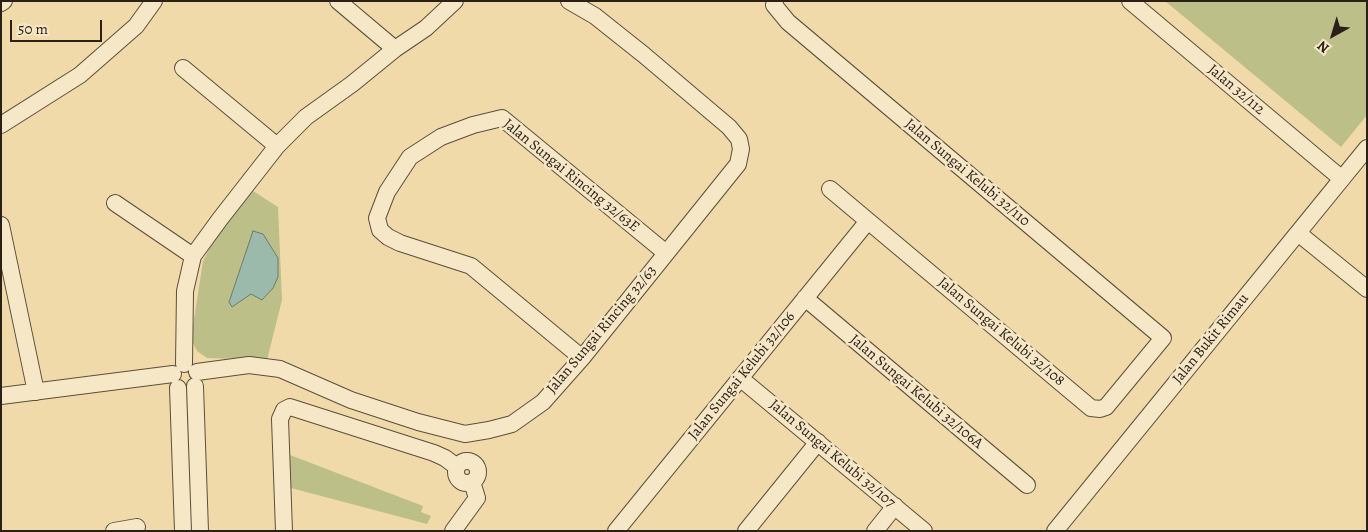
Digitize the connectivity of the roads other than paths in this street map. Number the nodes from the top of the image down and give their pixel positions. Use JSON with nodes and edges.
{"nodes":[{"id":1,"x":154,"y":1,"type":"edge"},
{"id":2,"x":338,"y":1,"type":"edge"},
{"id":3,"x":455,"y":1,"type":"edge"},
{"id":4,"x":569,"y":1,"type":"edge"},
{"id":5,"x":1130,"y":1,"type":"edge"},
{"id":6,"x":774,"y":3,"type":"edge"},
{"id":7,"x":395,"y":49,"type":"junction"},
{"id":8,"x":183,"y":68,"type":"dead end"},
{"id":9,"x":1,"y":125,"type":"edge"},
{"id":10,"x":277,"y":146,"type":"junction"},
{"id":11,"x":1367,"y":148,"type":"edge"},
{"id":12,"x":1342,"y":179,"type":"junction"},
{"id":13,"x":830,"y":189,"type":"dead end"},
{"id":14,"x":114,"y":203,"type":"dead end"},
{"id":15,"x":868,"y":221,"type":"junction"},
{"id":16,"x":1,"y":224,"type":"edge"},
{"id":17,"x":1298,"y":233,"type":"junction"},
{"id":18,"x":666,"y":253,"type":"junction"},
{"id":19,"x":193,"y":256,"type":"junction"},
{"id":20,"x":1367,"y":289,"type":"edge"},
{"id":21,"x":805,"y":298,"type":"junction"},
{"id":22,"x":1162,"y":338,"type":"joint"},
{"id":23,"x":582,"y":358,"type":"junction"},
{"id":24,"x":185,"y":377,"type":"junction"},
{"id":25,"x":740,"y":378,"type":"junction"},
{"id":26,"x":36,"y":392,"type":"junction"},
{"id":27,"x":1,"y":396,"type":"edge"},
{"id":28,"x":449,"y":430,"type":"junction"},
{"id":29,"x":465,"y":434,"type":"junction"},
{"id":30,"x":818,"y":442,"type":"junction"},
{"id":31,"x":462,"y":464,"type":"junction"},
{"id":32,"x":1027,"y":485,"type":"dead end"},
{"id":33,"x":199,"y":502,"type":"junction"},
{"id":34,"x":182,"y":503,"type":"junction"},
{"id":35,"x":895,"y":506,"type":"junction"},
{"id":36,"x":137,"y":527,"type":"dead end"},
{"id":37,"x":114,"y":531,"type":"edge"},
{"id":38,"x":183,"y":531,"type":"edge"},
{"id":39,"x":200,"y":531,"type":"edge"},
{"id":40,"x":284,"y":531,"type":"edge"},
{"id":41,"x":453,"y":531,"type":"edge"},
{"id":42,"x":616,"y":531,"type":"edge"},
{"id":43,"x":746,"y":531,"type":"edge"},
{"id":44,"x":876,"y":531,"type":"edge"},
{"id":45,"x":924,"y":531,"type":"edge"},
{"id":46,"x":1055,"y":531,"type":"edge"}],
"edges":[{"from":1,"to":9,"type":"street"},
{"from":2,"to":7,"type":"street"},
{"from":3,"to":7,"type":"street"},
{"from":4,"to":18,"type":"street","name":"Jalan Sungai Rincing 32/63"},
{"from":5,"to":12,"type":"street","name":"Jalan 32/112"},
{"from":6,"to":22,"type":"street","name":"Jalan Sungai Kelubi 32/110"},
{"from":7,"to":10,"type":"street"},
{"from":8,"to":10,"type":"street"},
{"from":10,"to":19,"type":"street"},
{"from":11,"to":12,"type":"street","name":"Jalan Bukit Rimau"},
{"from":12,"to":17,"type":"street","name":"Jalan Bukit Rimau"},
{"from":13,"to":15,"type":"street","name":"Jalan Sungai Kelubi 32/108"},
{"from":14,"to":19,"type":"street"},
{"from":15,"to":21,"type":"street","name":"Jalan Sungai Kelubi 32/106"},
{"from":15,"to":22,"type":"street","name":"Jalan Sungai Kelubi 32/108"},
{"from":16,"to":26,"type":"street"},
{"from":17,"to":20,"type":"street"},
{"from":17,"to":46,"type":"street","name":"Jalan Bukit Rimau"},
{"from":18,"to":23,"type":"street","name":"Jalan Sungai Rincing 32/63"},
{"from":18,"to":23,"type":"street","name":"Jalan Sungai Rincing 32/63E"},
{"from":19,"to":24,"type":"street"},
{"from":21,"to":25,"type":"street","name":"Jalan Sungai Kelubi 32/106"},
{"from":21,"to":32,"type":"street","name":"Jalan Sungai Kelubi 32/106A"},
{"from":23,"to":29,"type":"street","name":"Jalan Sungai Rincing 32/63"},
{"from":24,"to":26,"type":"street","name":"Jalan Sungai Rincing 32/63"},
{"from":24,"to":28,"type":"street","name":"Jalan Sungai Rincing 32/63"},
{"from":24,"to":33,"type":"street"},
{"from":24,"to":34,"type":"street"},
{"from":25,"to":30,"type":"street","name":"Jalan Sungai Kelubi 32/107"},
{"from":25,"to":42,"type":"street","name":"Jalan Sungai Kelubi 32/106"},
{"from":26,"to":27,"type":"street","name":"Jalan Sungai Rincing 32/63"},
{"from":28,"to":29,"type":"street","name":"Jalan Sungai Rincing 32/63"},
{"from":28,"to":31,"type":"street"},
{"from":29,"to":31,"type":"street"},
{"from":30,"to":35,"type":"street","name":"Jalan Sungai Kelubi 32/107"},
{"from":30,"to":43,"type":"street"},
{"from":31,"to":40,"type":"street"},
{"from":31,"to":41,"type":"street"},
{"from":33,"to":34,"type":"street"},
{"from":33,"to":39,"type":"street"},
{"from":34,"to":38,"type":"street"},
{"from":35,"to":44,"type":"street"},
{"from":35,"to":45,"type":"street","name":"Jalan Sungai Kelubi 32/107"},
{"from":36,"to":37,"type":"street"}]}
